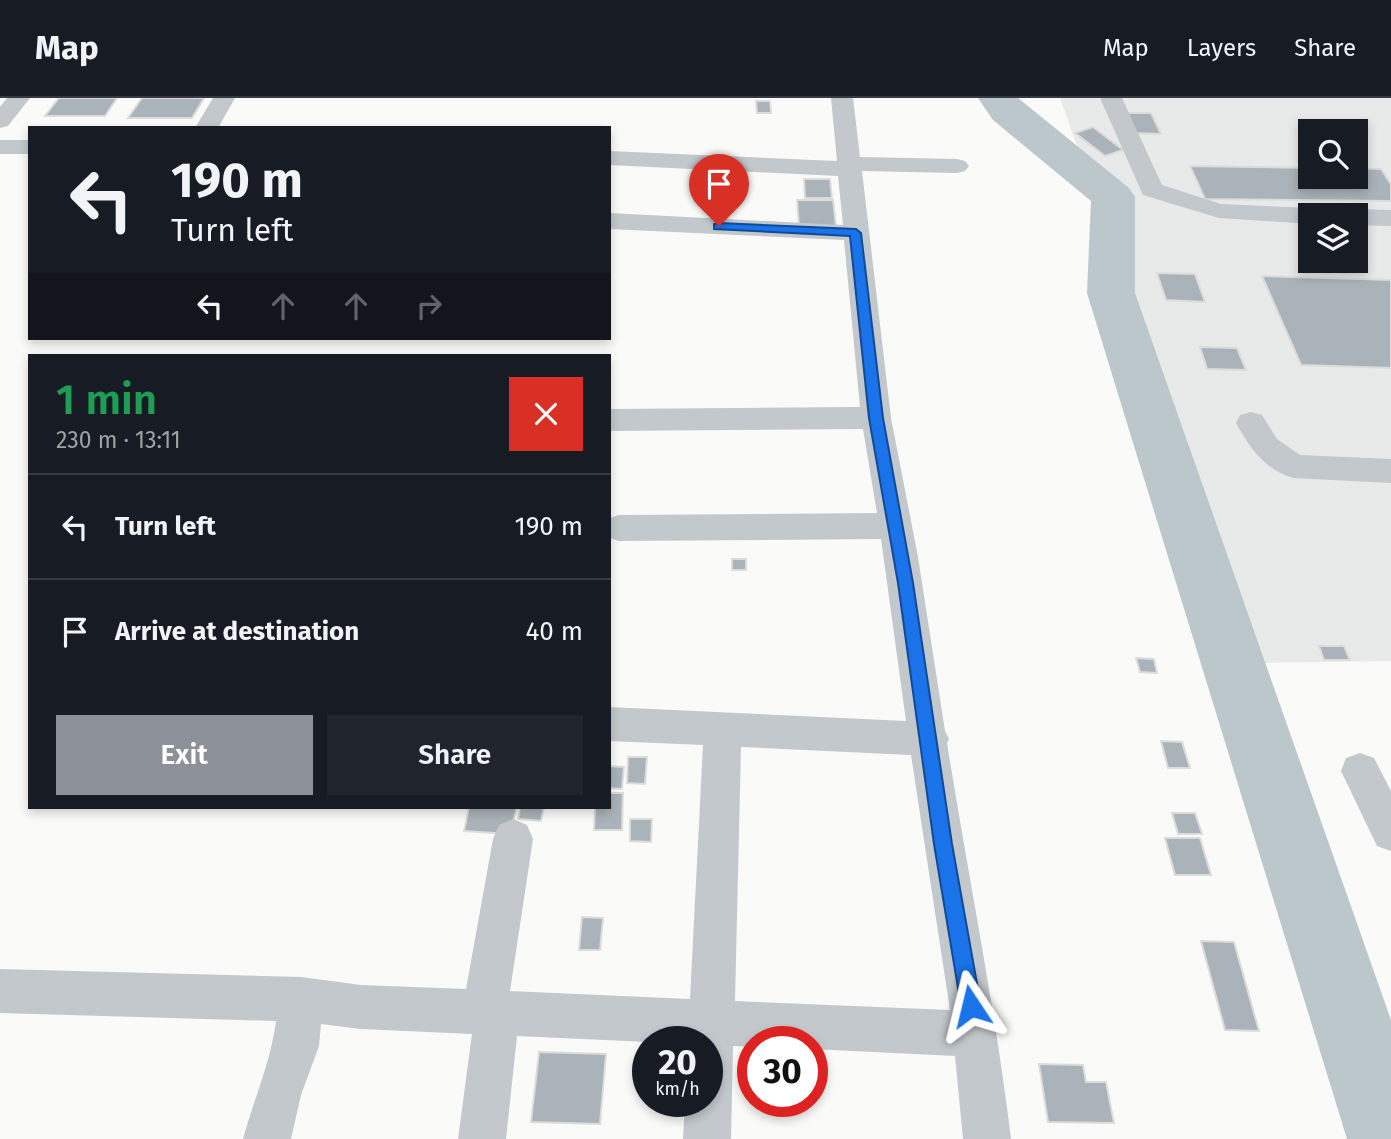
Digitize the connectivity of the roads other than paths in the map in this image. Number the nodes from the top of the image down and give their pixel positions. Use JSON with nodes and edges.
{"nodes":[{"id":1,"x":19,"y":98,"type":"edge"},
{"id":2,"x":224,"y":98,"type":"edge"},
{"id":3,"x":842,"y":98,"type":"edge"},
{"id":4,"x":1111,"y":98,"type":"edge"},
{"id":5,"x":0,"y":121,"type":"edge"},
{"id":6,"x":207,"y":126,"type":"edge"},
{"id":7,"x":0,"y":147,"type":"edge"},
{"id":8,"x":28,"y":147,"type":"edge"},
{"id":9,"x":611,"y":158,"type":"edge"},
{"id":10,"x":957,"y":166,"type":"dead end"},
{"id":11,"x":848,"y":167,"type":"junction"},
{"id":12,"x":1298,"y":215,"type":"edge"},
{"id":13,"x":1368,"y":217,"type":"edge"},
{"id":14,"x":1391,"y":218,"type":"edge"},
{"id":15,"x":611,"y":221,"type":"edge"},
{"id":16,"x":856,"y":233,"type":"junction"},
{"id":17,"x":876,"y":418,"type":"junction"},
{"id":18,"x":611,"y":420,"type":"edge"},
{"id":19,"x":1251,"y":423,"type":"dead end"},
{"id":20,"x":1391,"y":471,"type":"edge"},
{"id":21,"x":894,"y":526,"type":"junction"},
{"id":22,"x":619,"y":528,"type":"dead end"},
{"id":23,"x":611,"y":724,"type":"edge"},
{"id":24,"x":723,"y":729,"type":"junction"},
{"id":25,"x":930,"y":739,"type":"junction"},
{"id":26,"x":1360,"y":771,"type":"dead end"},
{"id":27,"x":1391,"y":832,"type":"edge"},
{"id":28,"x":513,"y":839,"type":"dead end"},
{"id":29,"x":0,"y":991,"type":"edge"},
{"id":30,"x":301,"y":999,"type":"junction"},
{"id":31,"x":490,"y":1013,"type":"junction"},
{"id":32,"x":710,"y":1022,"type":"junction"},
{"id":33,"x":976,"y":1034,"type":"junction"},
{"id":34,"x":267,"y":1139,"type":"edge"},
{"id":35,"x":482,"y":1139,"type":"edge"},
{"id":36,"x":707,"y":1139,"type":"edge"},
{"id":37,"x":987,"y":1139,"type":"edge"}],
"edges":[{"from":1,"to":5,"type":"street"},
{"from":2,"to":6,"type":"street"},
{"from":3,"to":11,"type":"street"},
{"from":4,"to":12,"type":"street"},
{"from":7,"to":8,"type":"street"},
{"from":9,"to":11,"type":"street"},
{"from":10,"to":11,"type":"street"},
{"from":11,"to":16,"type":"street"},
{"from":13,"to":14,"type":"street"},
{"from":15,"to":16,"type":"street"},
{"from":16,"to":17,"type":"street"},
{"from":17,"to":18,"type":"street"},
{"from":17,"to":21,"type":"street"},
{"from":19,"to":20,"type":"street"},
{"from":21,"to":22,"type":"street"},
{"from":21,"to":25,"type":"street"},
{"from":23,"to":24,"type":"street"},
{"from":24,"to":25,"type":"street"},
{"from":24,"to":32,"type":"street"},
{"from":25,"to":33,"type":"street"},
{"from":26,"to":27,"type":"street"},
{"from":28,"to":31,"type":"street"},
{"from":29,"to":30,"type":"street"},
{"from":30,"to":31,"type":"street"},
{"from":30,"to":34,"type":"street"},
{"from":31,"to":32,"type":"street"},
{"from":31,"to":35,"type":"street"},
{"from":32,"to":33,"type":"street"},
{"from":32,"to":36,"type":"street"},
{"from":33,"to":37,"type":"street"}]}
